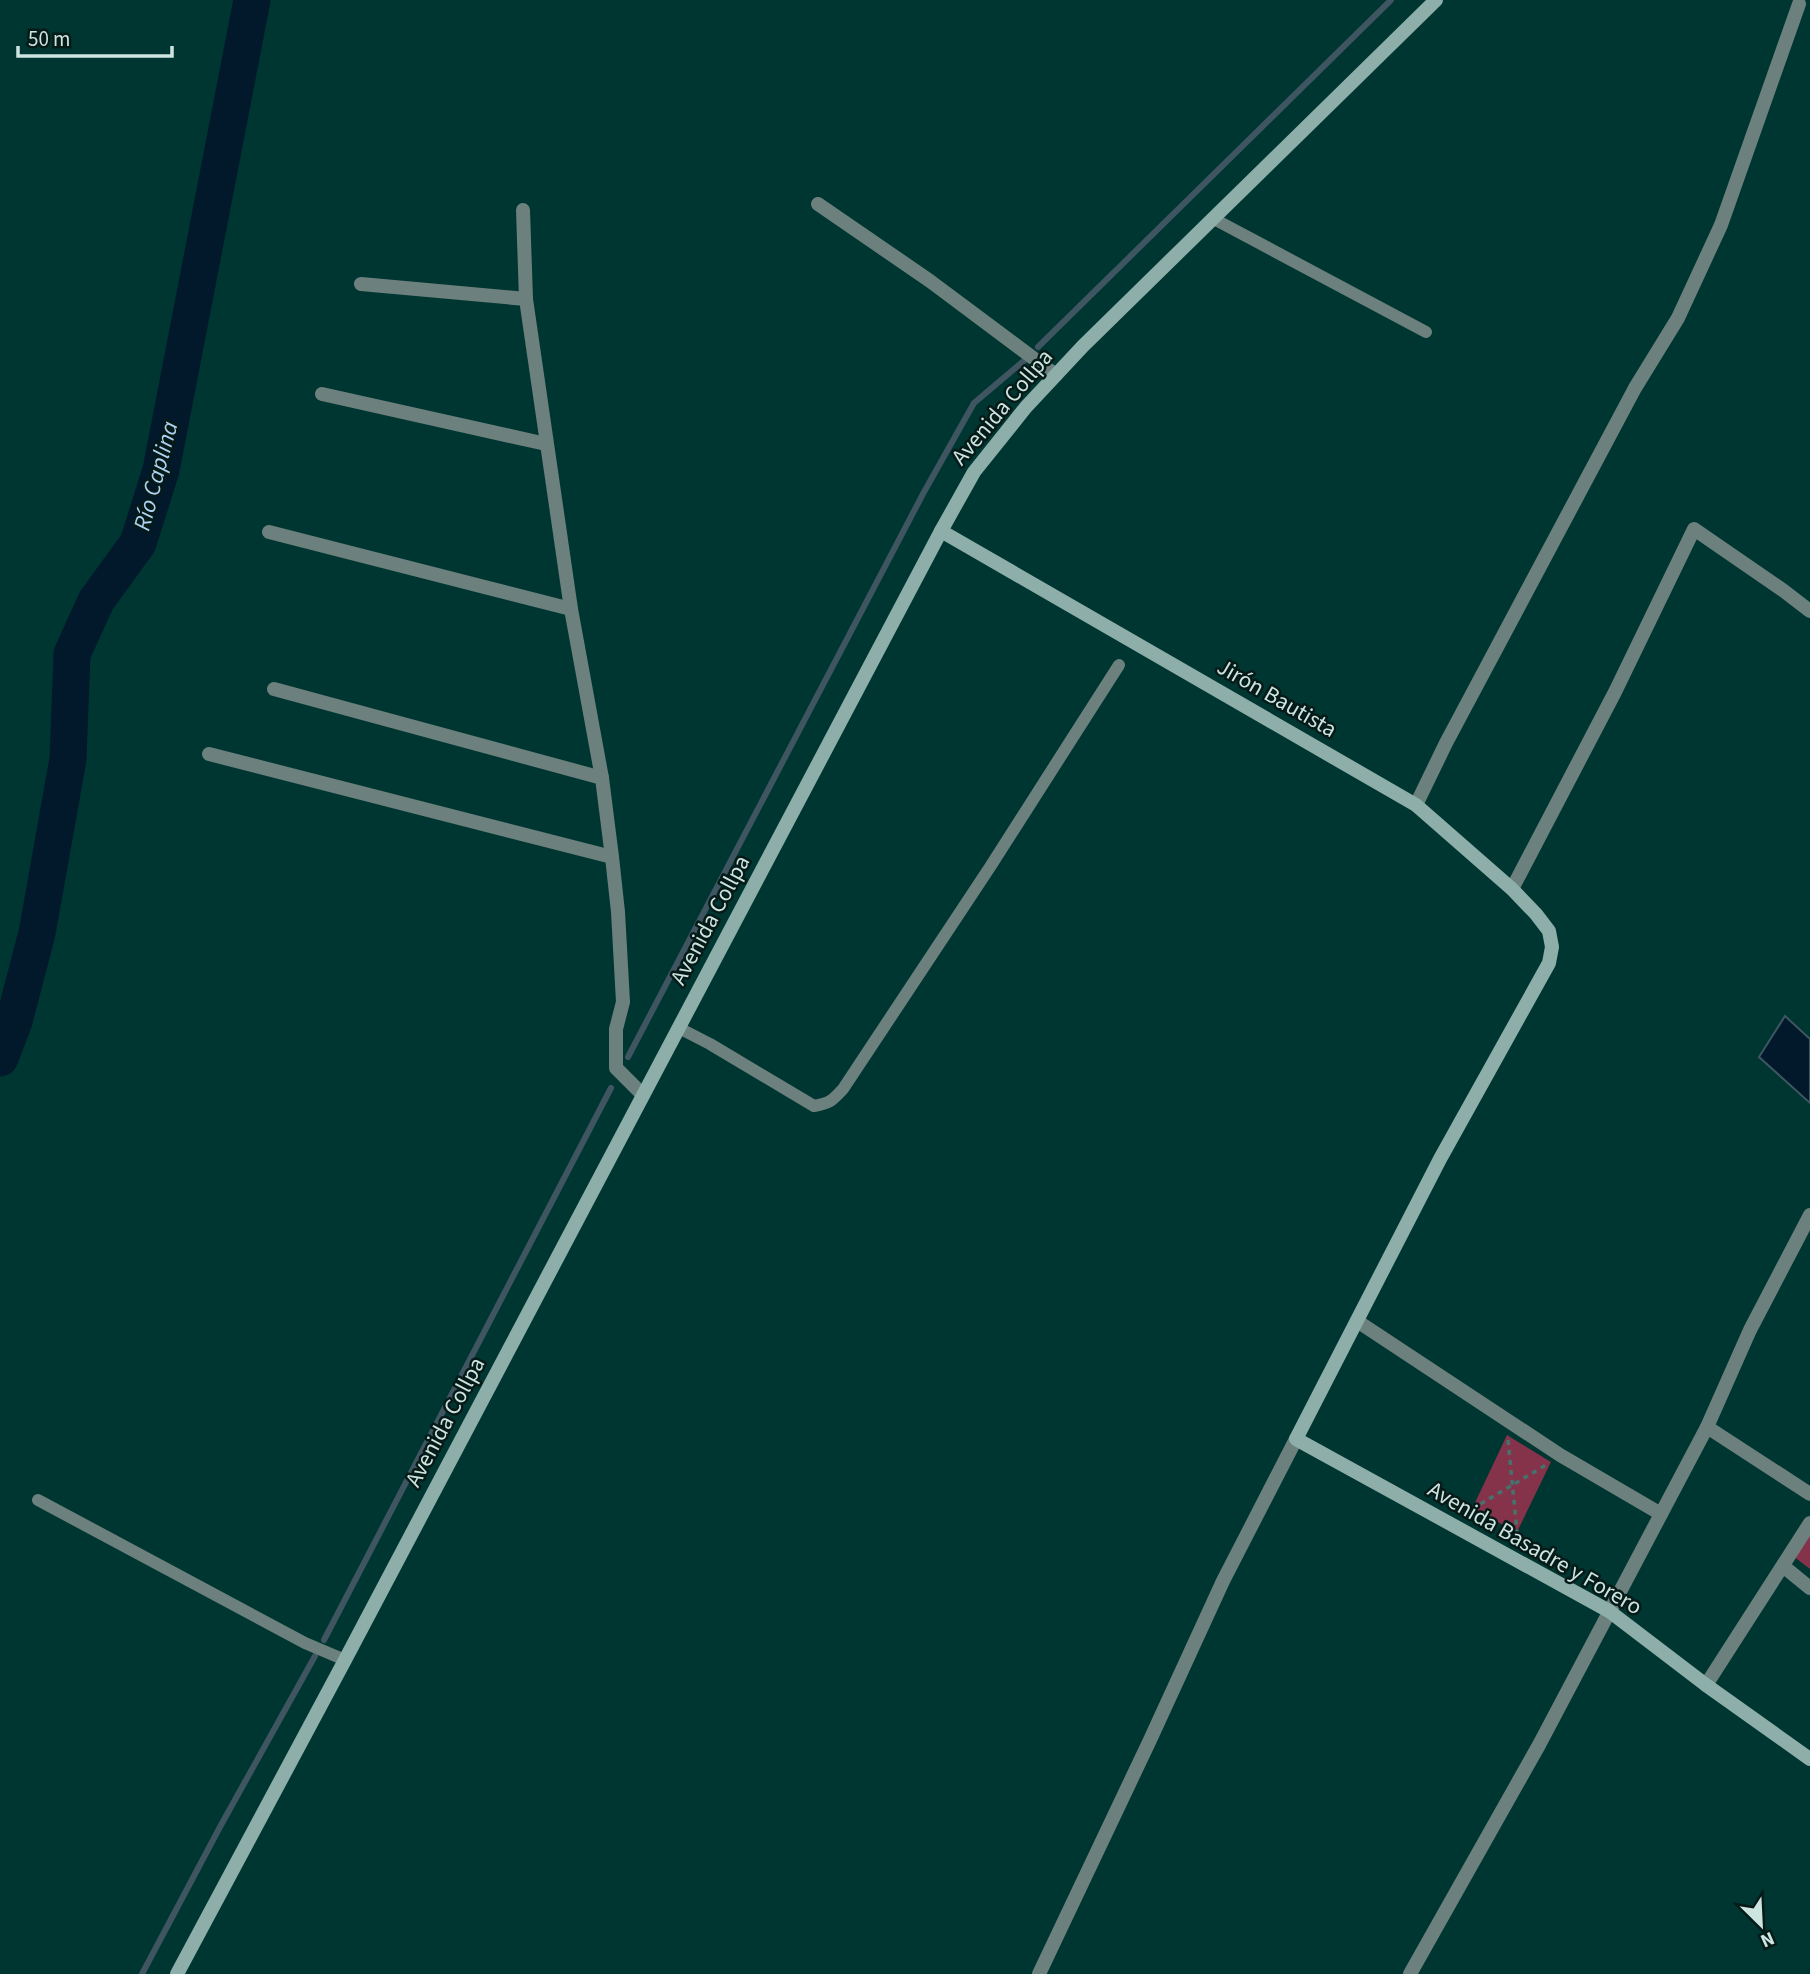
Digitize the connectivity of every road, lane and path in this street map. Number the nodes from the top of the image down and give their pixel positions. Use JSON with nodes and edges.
{"nodes":[{"id":1,"x":1436,"y":0,"type":"edge"},
{"id":2,"x":1800,"y":5,"type":"edge"},
{"id":3,"x":818,"y":204,"type":"dead end"},
{"id":4,"x":523,"y":210,"type":"dead end"},
{"id":5,"x":1214,"y":219,"type":"junction"},
{"id":6,"x":361,"y":284,"type":"dead end"},
{"id":7,"x":526,"y":299,"type":"junction"},
{"id":8,"x":1426,"y":332,"type":"dead end"},
{"id":9,"x":1056,"y":375,"type":"junction"},
{"id":10,"x":322,"y":394,"type":"dead end"},
{"id":11,"x":546,"y":444,"type":"junction"},
{"id":12,"x":941,"y":531,"type":"junction"},
{"id":13,"x":269,"y":532,"type":"dead end"},
{"id":14,"x":571,"y":609,"type":"junction"},
{"id":15,"x":1810,"y":611,"type":"edge"},
{"id":16,"x":1119,"y":664,"type":"dead end"},
{"id":17,"x":274,"y":689,"type":"dead end"},
{"id":18,"x":209,"y":754,"type":"dead end"},
{"id":19,"x":602,"y":778,"type":"junction"},
{"id":20,"x":1416,"y":805,"type":"junction"},
{"id":21,"x":612,"y":857,"type":"junction"},
{"id":22,"x":1512,"y":889,"type":"junction"},
{"id":23,"x":679,"y":1028,"type":"junction"},
{"id":24,"x":642,"y":1094,"type":"junction"},
{"id":25,"x":1810,"y":1214,"type":"edge"},
{"id":26,"x":1357,"y":1321,"type":"junction"},
{"id":27,"x":1707,"y":1427,"type":"junction"},
{"id":28,"x":1507,"y":1435,"type":"dead end"},
{"id":29,"x":1296,"y":1439,"type":"junction"},
{"id":30,"x":1551,"y":1462,"type":"dead end"},
{"id":31,"x":1512,"y":1485,"type":"junction"},
{"id":32,"x":1810,"y":1494,"type":"edge"},
{"id":33,"x":38,"y":1500,"type":"dead end"},
{"id":34,"x":1472,"y":1509,"type":"dead end"},
{"id":35,"x":1661,"y":1514,"type":"junction"},
{"id":36,"x":1810,"y":1523,"type":"edge"},
{"id":37,"x":1517,"y":1532,"type":"dead end"},
{"id":38,"x":1783,"y":1566,"type":"junction"},
{"id":39,"x":1810,"y":1588,"type":"edge"},
{"id":40,"x":1609,"y":1611,"type":"junction"},
{"id":41,"x":345,"y":1660,"type":"junction"},
{"id":42,"x":1706,"y":1685,"type":"junction"},
{"id":43,"x":1810,"y":1759,"type":"edge"},
{"id":44,"x":177,"y":1974,"type":"edge"},
{"id":45,"x":1039,"y":1974,"type":"edge"},
{"id":46,"x":1410,"y":1974,"type":"edge"}],
"edges":[{"from":1,"to":5,"type":"main road","name":"Avenida Collpa"},
{"from":2,"to":20,"type":"street"},
{"from":3,"to":9,"type":"street"},
{"from":4,"to":7,"type":"street"},
{"from":5,"to":8,"type":"lane"},
{"from":5,"to":9,"type":"main road","name":"Avenida Collpa"},
{"from":6,"to":7,"type":"street"},
{"from":7,"to":11,"type":"street"},
{"from":9,"to":12,"type":"main road","name":"Avenida Collpa"},
{"from":10,"to":11,"type":"street"},
{"from":11,"to":14,"type":"street"},
{"from":12,"to":20,"type":"main road","name":"Jirón Bautista"},
{"from":12,"to":23,"type":"main road","name":"Avenida Collpa"},
{"from":13,"to":14,"type":"street"},
{"from":14,"to":19,"type":"street"},
{"from":15,"to":22,"type":"street"},
{"from":16,"to":23,"type":"lane"},
{"from":17,"to":19,"type":"street"},
{"from":18,"to":21,"type":"street"},
{"from":19,"to":21,"type":"street"},
{"from":20,"to":22,"type":"main road","name":"Jirón Bautista"},
{"from":21,"to":24,"type":"street"},
{"from":22,"to":26,"type":"main road","name":"Jirón Bautista"},
{"from":23,"to":24,"type":"main road","name":"Avenida Collpa"},
{"from":24,"to":41,"type":"main road","name":"Avenida Collpa"},
{"from":25,"to":27,"type":"street"},
{"from":26,"to":29,"type":"main road"},
{"from":26,"to":35,"type":"street"},
{"from":27,"to":32,"type":"street"},
{"from":27,"to":35,"type":"street"},
{"from":28,"to":31,"type":"path"},
{"from":29,"to":40,"type":"main road","name":"Avenida Basadre y Forero"},
{"from":29,"to":45,"type":"street"},
{"from":30,"to":31,"type":"path"},
{"from":31,"to":34,"type":"path"},
{"from":31,"to":37,"type":"path"},
{"from":33,"to":41,"type":"lane"},
{"from":35,"to":40,"type":"street"},
{"from":36,"to":38,"type":"street"},
{"from":38,"to":39,"type":"street"},
{"from":38,"to":42,"type":"street"},
{"from":40,"to":42,"type":"main road","name":"Avenida Basadre y Forero"},
{"from":40,"to":46,"type":"street"},
{"from":41,"to":44,"type":"main road","name":"Avenida Collpa"},
{"from":42,"to":43,"type":"main road","name":"Avenida Basadre y Forero"}]}
